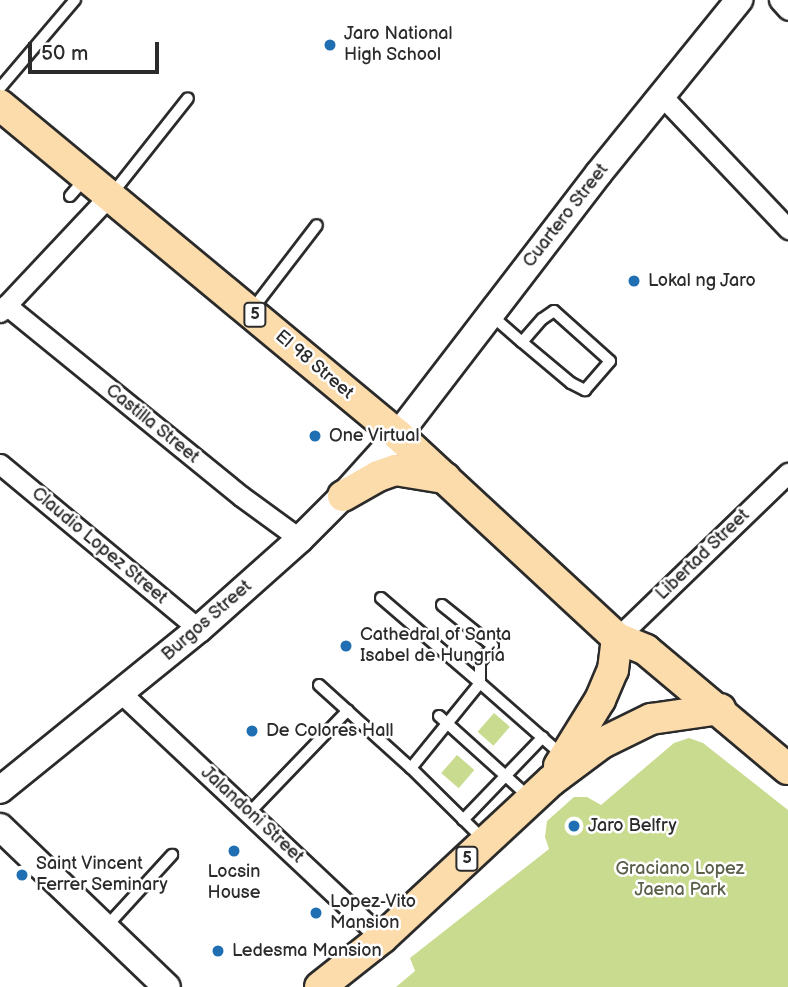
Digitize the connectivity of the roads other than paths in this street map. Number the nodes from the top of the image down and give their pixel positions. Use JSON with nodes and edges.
{"nodes":[{"id":1,"x":75,"y":0,"type":"edge"},
{"id":2,"x":738,"y":0,"type":"edge"},
{"id":3,"x":779,"y":0,"type":"edge"},
{"id":4,"x":788,"y":9,"type":"edge"},
{"id":5,"x":0,"y":88,"type":"edge"},
{"id":6,"x":661,"y":94,"type":"junction"},
{"id":7,"x":188,"y":98,"type":"dead end"},
{"id":8,"x":0,"y":105,"type":"edge"},
{"id":9,"x":111,"y":194,"type":"junction"},
{"id":10,"x":317,"y":225,"type":"dead end"},
{"id":11,"x":788,"y":229,"type":"edge"},
{"id":12,"x":3,"y":309,"type":"edge"},
{"id":13,"x":251,"y":312,"type":"junction"},
{"id":14,"x":491,"y":314,"type":"junction"},
{"id":15,"x":522,"y":342,"type":"junction"},
{"id":16,"x":398,"y":435,"type":"junction"},
{"id":17,"x":0,"y":464,"type":"edge"},
{"id":18,"x":788,"y":473,"type":"edge"},
{"id":19,"x":445,"y":478,"type":"junction"},
{"id":20,"x":343,"y":496,"type":"junction"},
{"id":21,"x":300,"y":539,"type":"junction"},
{"id":22,"x":382,"y":598,"type":"dead end"},
{"id":23,"x":442,"y":605,"type":"dead end"},
{"id":24,"x":199,"y":629,"type":"junction"},
{"id":25,"x":617,"y":638,"type":"junction"},
{"id":26,"x":480,"y":683,"type":"junction"},
{"id":27,"x":319,"y":685,"type":"dead end"},
{"id":28,"x":121,"y":693,"type":"junction"},
{"id":29,"x":720,"y":709,"type":"junction"},
{"id":30,"x":348,"y":710,"type":"junction"},
{"id":31,"x":443,"y":720,"type":"junction"},
{"id":32,"x":411,"y":768,"type":"junction"},
{"id":33,"x":547,"y":768,"type":"junction"},
{"id":34,"x":788,"y":769,"type":"edge"},
{"id":35,"x":507,"y":775,"type":"junction"},
{"id":36,"x":0,"y":790,"type":"edge"},
{"id":37,"x":250,"y":813,"type":"junction"},
{"id":38,"x":463,"y":820,"type":"junction"},
{"id":39,"x":0,"y":827,"type":"edge"},
{"id":40,"x":486,"y":842,"type":"junction"},
{"id":41,"x":172,"y":855,"type":"dead end"},
{"id":42,"x":106,"y":928,"type":"junction"},
{"id":43,"x":382,"y":938,"type":"junction"},
{"id":44,"x":167,"y":987,"type":"edge"},
{"id":45,"x":320,"y":987,"type":"edge"}],
"edges":[{"from":1,"to":5,"type":"lane"},
{"from":2,"to":6,"type":"street","name":"Cuartero Street"},
{"from":3,"to":4,"type":"street"},
{"from":6,"to":11,"type":"street"},
{"from":6,"to":14,"type":"street","name":"Cuartero Street"},
{"from":7,"to":9,"type":"lane"},
{"from":8,"to":9,"type":"main road","name":"El 98 Street","number":"5"},
{"from":9,"to":12,"type":"street"},
{"from":9,"to":13,"type":"main road","name":"El 98 Street","number":"5"},
{"from":10,"to":13,"type":"lane"},
{"from":12,"to":21,"type":"street","name":"Castilla Street"},
{"from":13,"to":16,"type":"main road","name":"El 98 Street","number":"5"},
{"from":14,"to":15,"type":"lane"},
{"from":14,"to":16,"type":"street","name":"Cuartero Street"},
{"from":15,"to":15,"type":"lane"},
{"from":16,"to":19,"type":"main road","name":"El 98 Street","number":"5"},
{"from":16,"to":20,"type":"street","name":"Burgos Street"},
{"from":17,"to":24,"type":"street","name":"Claudio Lopez Street"},
{"from":18,"to":25,"type":"street","name":"Libertad Street"},
{"from":19,"to":20,"type":"main road"},
{"from":19,"to":25,"type":"main road","name":"El 98 Street","number":"5"},
{"from":20,"to":21,"type":"street","name":"Burgos Street"},
{"from":21,"to":24,"type":"street","name":"Burgos Street"},
{"from":22,"to":26,"type":"lane"},
{"from":23,"to":26,"type":"lane"},
{"from":24,"to":28,"type":"street","name":"Burgos Street"},
{"from":25,"to":29,"type":"main road","number":"5"},
{"from":25,"to":33,"type":"main road","number":"5"},
{"from":26,"to":31,"type":"lane"},
{"from":26,"to":33,"type":"lane"},
{"from":27,"to":30,"type":"lane"},
{"from":28,"to":36,"type":"street","name":"Burgos Street"},
{"from":28,"to":37,"type":"street","name":"Jalandoni Street"},
{"from":29,"to":33,"type":"main road","number":"5"},
{"from":29,"to":34,"type":"main road","number":"5"},
{"from":30,"to":32,"type":"lane"},
{"from":30,"to":37,"type":"lane"},
{"from":31,"to":32,"type":"lane"},
{"from":31,"to":35,"type":"lane"},
{"from":32,"to":38,"type":"lane"},
{"from":33,"to":35,"type":"lane"},
{"from":33,"to":35,"type":"lane"},
{"from":33,"to":40,"type":"main road","number":"5"},
{"from":35,"to":38,"type":"lane"},
{"from":37,"to":43,"type":"street","name":"Jalandoni Street"},
{"from":38,"to":40,"type":"lane"},
{"from":39,"to":42,"type":"street"},
{"from":40,"to":43,"type":"main road","number":"5"},
{"from":41,"to":42,"type":"lane"},
{"from":42,"to":44,"type":"street"},
{"from":43,"to":45,"type":"main road","number":"5"}]}
